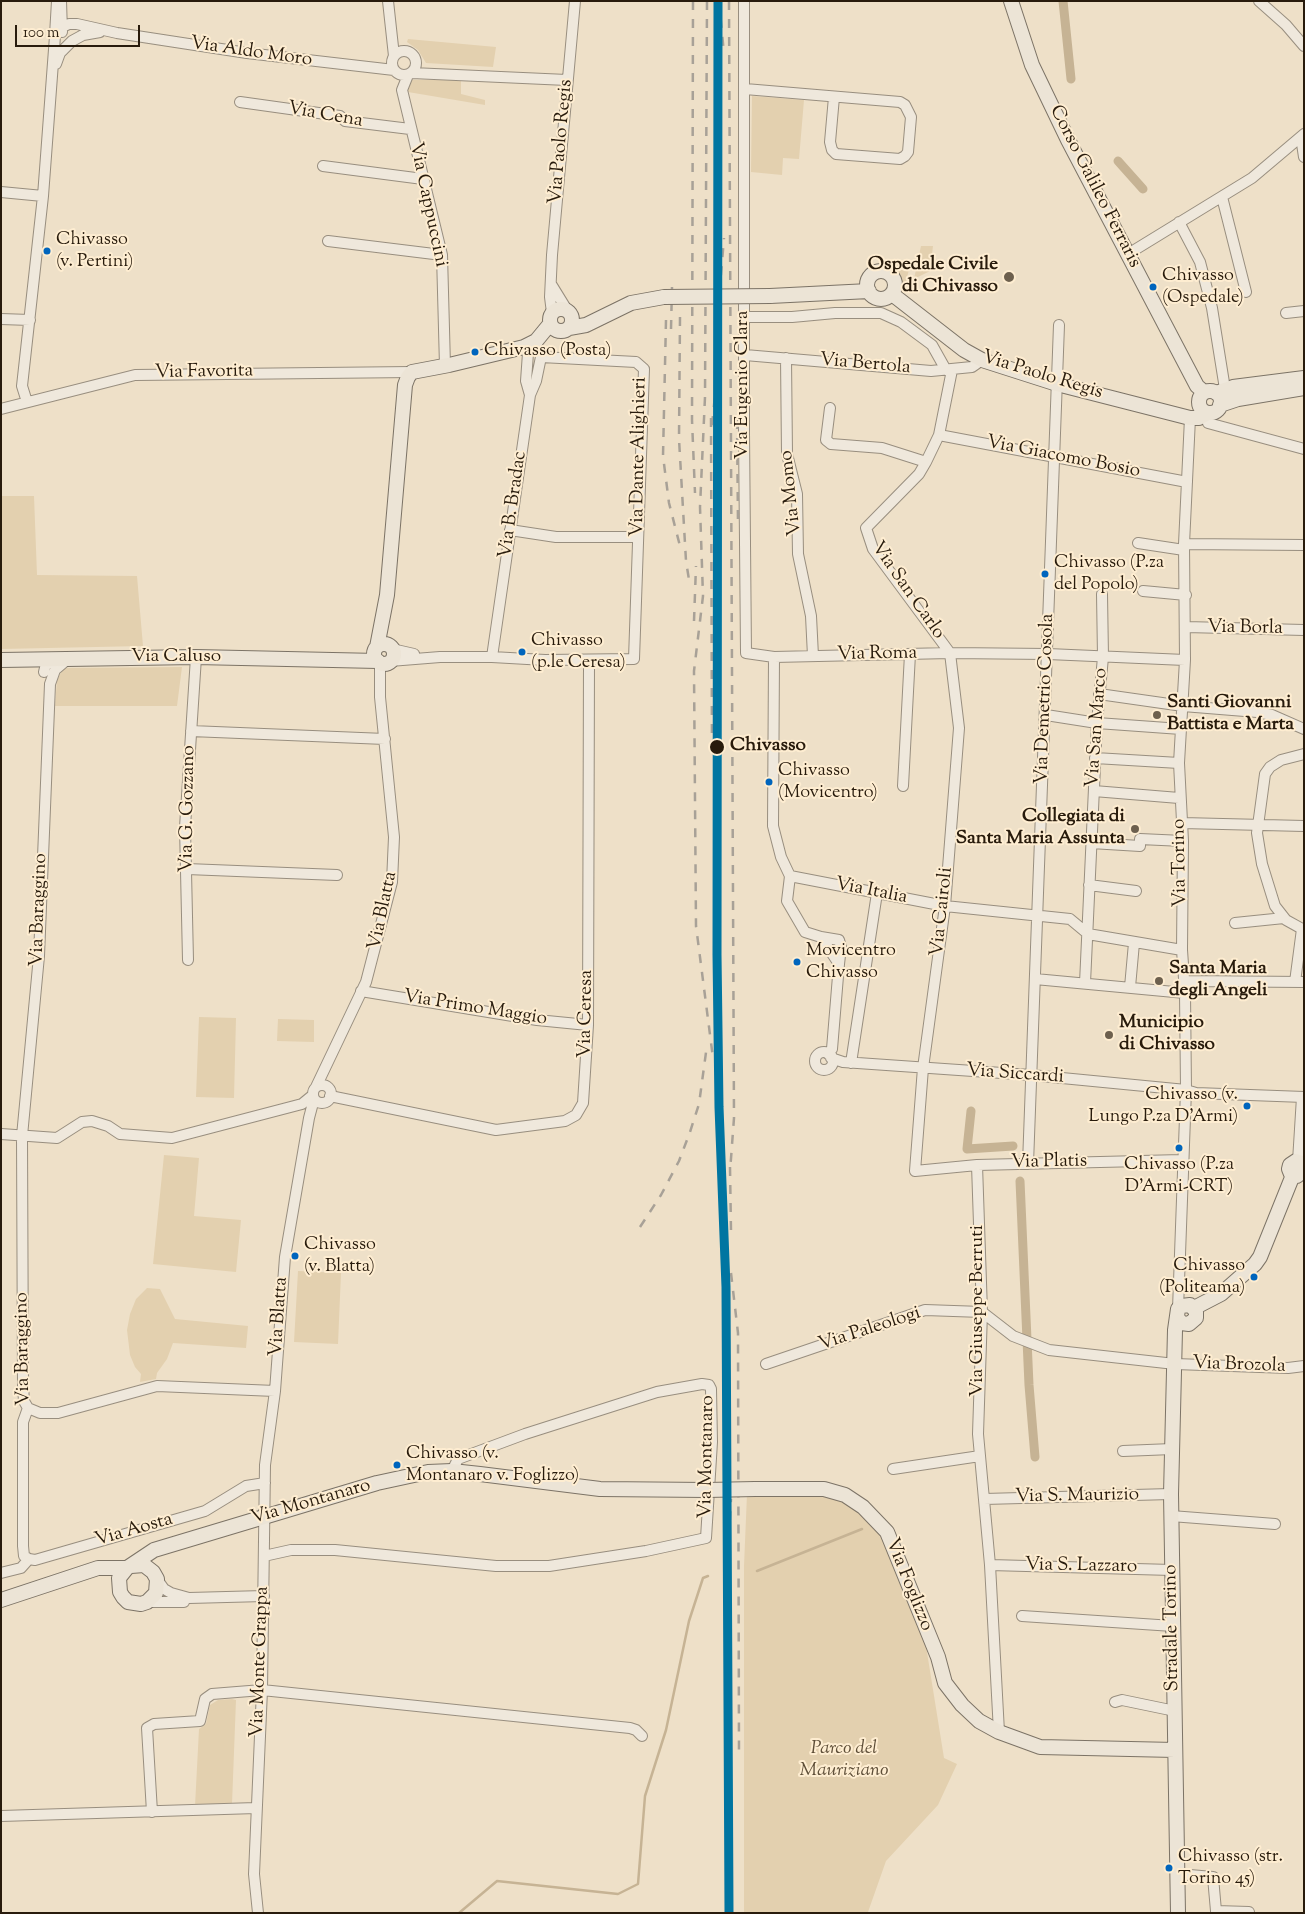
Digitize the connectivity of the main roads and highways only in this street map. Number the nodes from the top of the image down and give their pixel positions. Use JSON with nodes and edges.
{"nodes":[{"id":1,"x":1011,"y":1,"type":"edge"},
{"id":2,"x":869,"y":291,"type":"junction"},
{"id":3,"x":892,"y":294,"type":"junction"},
{"id":4,"x":561,"y":321,"type":"junction"},
{"id":5,"x":447,"y":366,"type":"junction"},
{"id":6,"x":1304,"y":378,"type":"edge"},
{"id":7,"x":1304,"y":388,"type":"edge"},
{"id":8,"x":1213,"y":396,"type":"junction"},
{"id":9,"x":1185,"y":416,"type":"junction"},
{"id":10,"x":1,"y":660,"type":"edge"},
{"id":11,"x":1301,"y":1169,"type":"edge"},
{"id":12,"x":1193,"y":1317,"type":"junction"},
{"id":13,"x":1176,"y":1344,"type":"junction"},
{"id":14,"x":452,"y":1471,"type":"joint"},
{"id":15,"x":166,"y":1547,"type":"junction"},
{"id":16,"x":129,"y":1567,"type":"junction"},
{"id":17,"x":86,"y":1572,"type":"junction"},
{"id":18,"x":155,"y":1576,"type":"junction"},
{"id":19,"x":119,"y":1587,"type":"junction"},
{"id":20,"x":1,"y":1600,"type":"edge"},
{"id":21,"x":1175,"y":1750,"type":"junction"},
{"id":22,"x":1178,"y":1913,"type":"edge"}],
"edges":[{"from":1,"to":8,"type":"main road","name":"Corso Galileo Ferraris"},
{"from":2,"to":3,"type":"main road"},
{"from":2,"to":3,"type":"main road"},
{"from":2,"to":4,"type":"main road","bridge":true},
{"from":3,"to":9,"type":"main road","name":"Via Paolo Regis"},
{"from":4,"to":5,"type":"main road"},
{"from":4,"to":5,"type":"main road"},
{"from":5,"to":10,"type":"main road","name":"Via Caluso"},
{"from":6,"to":8,"type":"main road"},
{"from":7,"to":8,"type":"main road"},
{"from":8,"to":9,"type":"main road"},
{"from":8,"to":9,"type":"main road","name":"Corso Galileo Ferraris"},
{"from":11,"to":12,"type":"main road"},
{"from":12,"to":13,"type":"main road"},
{"from":12,"to":13,"type":"main road","name":"Stradale Torino"},
{"from":13,"to":21,"type":"main road","name":"Stradale Torino"},
{"from":14,"to":15,"type":"main road","name":"Via Montanaro"},
{"from":14,"to":21,"type":"main road","name":"Via Foglizzo","bridge":true},
{"from":15,"to":16,"type":"main road","name":"Via Montanaro"},
{"from":15,"to":18,"type":"main road"},
{"from":16,"to":17,"type":"main road"},
{"from":16,"to":18,"type":"main road"},
{"from":16,"to":19,"type":"main road"},
{"from":17,"to":19,"type":"main road"},
{"from":17,"to":20,"type":"main road"},
{"from":18,"to":19,"type":"main road"},
{"from":21,"to":22,"type":"main road","name":"Stradale Torino"}]}
